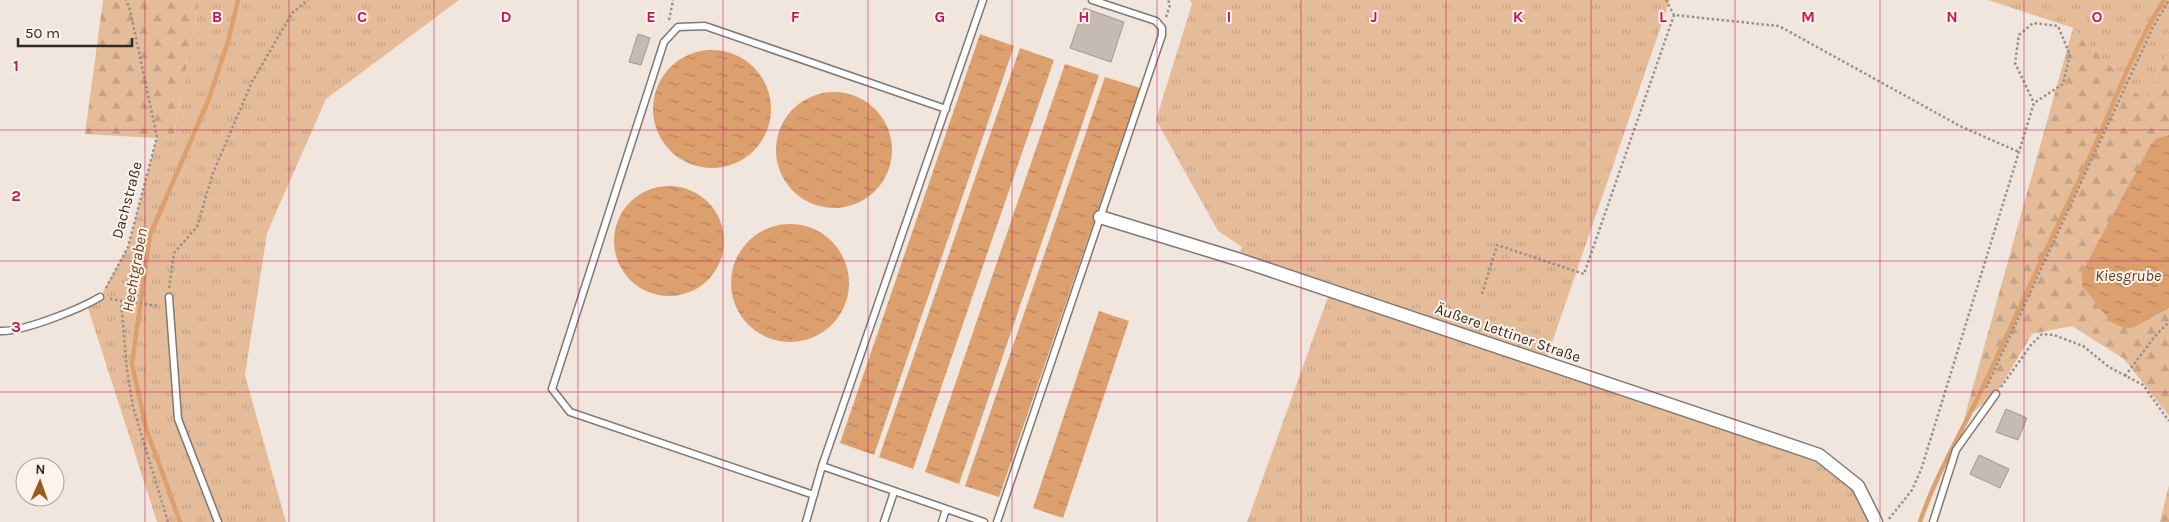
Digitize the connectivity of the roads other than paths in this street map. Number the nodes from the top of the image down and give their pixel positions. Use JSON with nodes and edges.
{"nodes":[{"id":1,"x":983,"y":0,"type":"edge"},
{"id":2,"x":1092,"y":0,"type":"edge"},
{"id":3,"x":946,"y":109,"type":"junction"},
{"id":4,"x":1100,"y":216,"type":"junction"},
{"id":5,"x":100,"y":297,"type":"road end"},
{"id":6,"x":169,"y":297,"type":"road end"},
{"id":7,"x":0,"y":330,"type":"edge"},
{"id":8,"x":1996,"y":394,"type":"road end"},
{"id":9,"x":822,"y":466,"type":"junction"},
{"id":10,"x":894,"y":492,"type":"junction"},
{"id":11,"x":814,"y":496,"type":"junction"},
{"id":12,"x":946,"y":509,"type":"junction"},
{"id":13,"x":218,"y":522,"type":"edge"},
{"id":14,"x":806,"y":522,"type":"edge"},
{"id":15,"x":884,"y":522,"type":"edge"},
{"id":16,"x":942,"y":522,"type":"edge"},
{"id":17,"x":984,"y":522,"type":"edge"},
{"id":18,"x":997,"y":522,"type":"edge"},
{"id":19,"x":1876,"y":522,"type":"edge"},
{"id":20,"x":1933,"y":522,"type":"edge"}],
"edges":[{"from":1,"to":3,"type":"lane"},
{"from":2,"to":4,"type":"lane"},
{"from":3,"to":9,"type":"lane"},
{"from":3,"to":11,"type":"lane"},
{"from":4,"to":18,"type":"lane"},
{"from":4,"to":19,"type":"street","name":"Äußere Lettiner Straße"},
{"from":5,"to":7,"type":"lane"},
{"from":6,"to":13,"type":"lane"},
{"from":8,"to":20,"type":"lane"},
{"from":9,"to":10,"type":"lane"},
{"from":9,"to":11,"type":"lane"},
{"from":10,"to":12,"type":"lane"},
{"from":10,"to":15,"type":"lane"},
{"from":11,"to":14,"type":"lane"},
{"from":12,"to":16,"type":"lane"},
{"from":12,"to":17,"type":"lane"}]}
